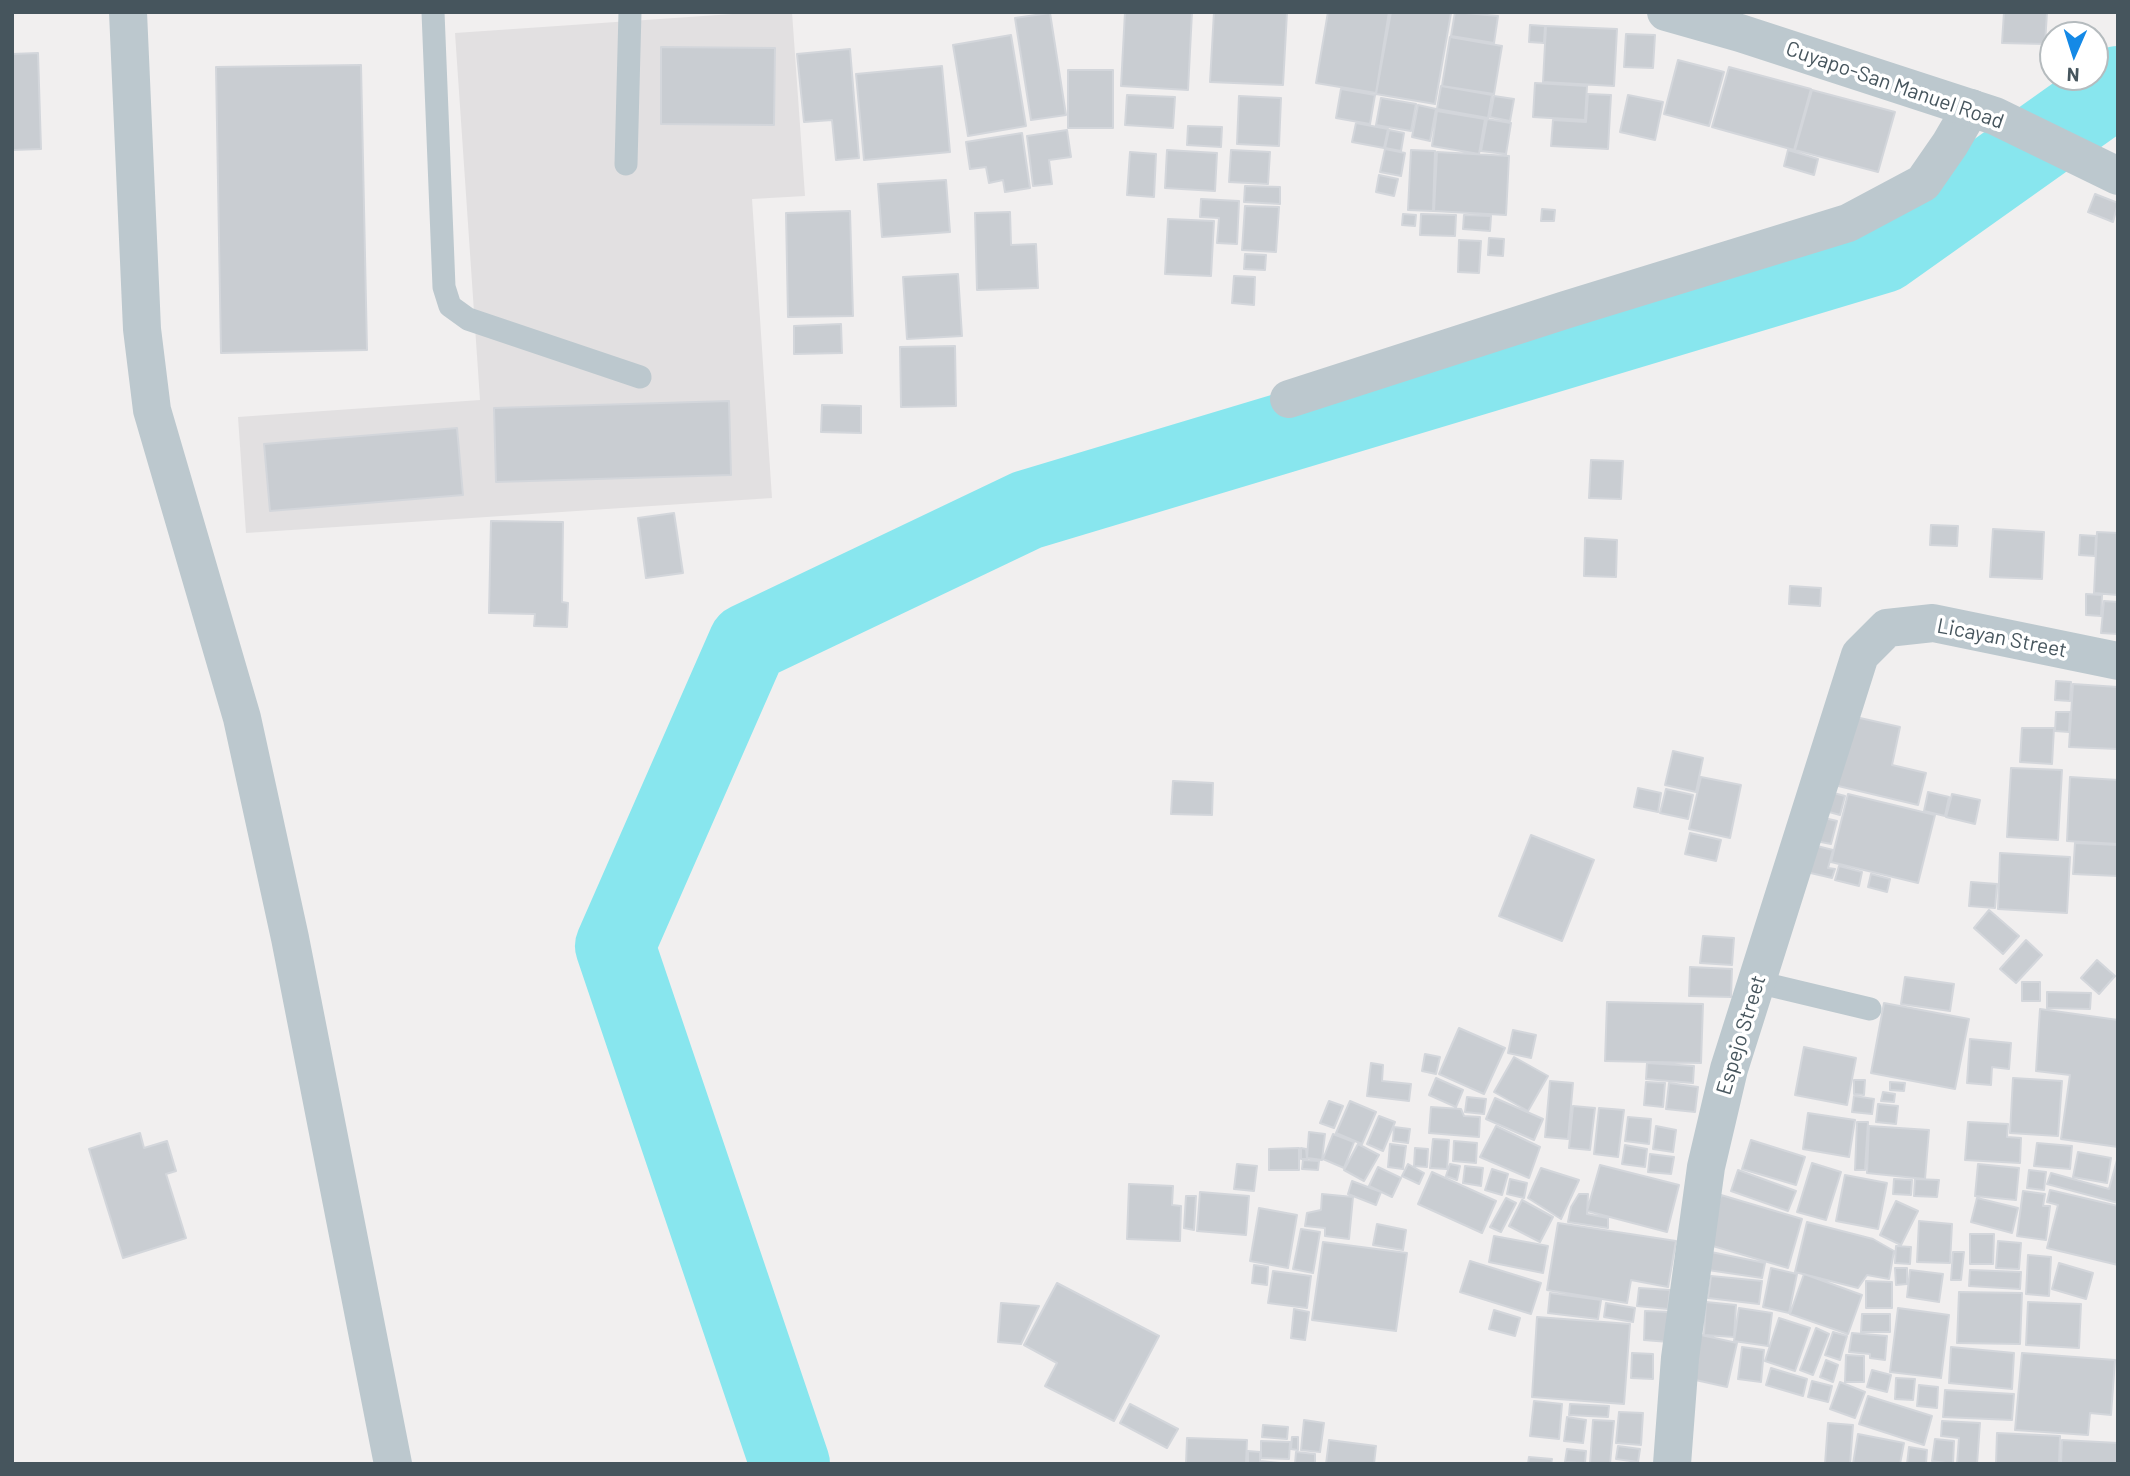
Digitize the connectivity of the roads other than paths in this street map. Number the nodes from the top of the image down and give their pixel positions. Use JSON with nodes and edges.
{"nodes":[{"id":1,"x":128,"y":12,"type":"edge"},
{"id":2,"x":433,"y":12,"type":"edge"},
{"id":3,"x":630,"y":12,"type":"edge"},
{"id":4,"x":1665,"y":12,"type":"edge"},
{"id":5,"x":1742,"y":23,"type":"edge"},
{"id":6,"x":1983,"y":112,"type":"junction"},
{"id":7,"x":626,"y":164,"type":"dead end"},
{"id":8,"x":2118,"y":176,"type":"edge"},
{"id":9,"x":640,"y":377,"type":"dead end"},
{"id":10,"x":1289,"y":399,"type":"dead end"},
{"id":11,"x":1886,"y":628,"type":"joint"},
{"id":12,"x":2118,"y":662,"type":"edge"},
{"id":13,"x":1757,"y":982,"type":"junction"},
{"id":14,"x":1870,"y":1009,"type":"dead end"},
{"id":15,"x":393,"y":1464,"type":"edge"},
{"id":16,"x":1672,"y":1464,"type":"edge"}],
"edges":[{"from":1,"to":15,"type":"street"},
{"from":2,"to":9,"type":"lane"},
{"from":3,"to":7,"type":"lane"},
{"from":4,"to":5,"type":"street","name":"Cuyapo-San Manuel Road"},
{"from":5,"to":6,"type":"street","name":"Cuyapo-San Manuel Road"},
{"from":6,"to":8,"type":"street","name":"Cuyapo-San Manuel Road"},
{"from":6,"to":10,"type":"street"},
{"from":11,"to":12,"type":"street","name":"Licayan Street"},
{"from":11,"to":13,"type":"street","name":"Espejo Street"},
{"from":13,"to":14,"type":"lane"},
{"from":13,"to":16,"type":"street","name":"Espejo Street"}]}
